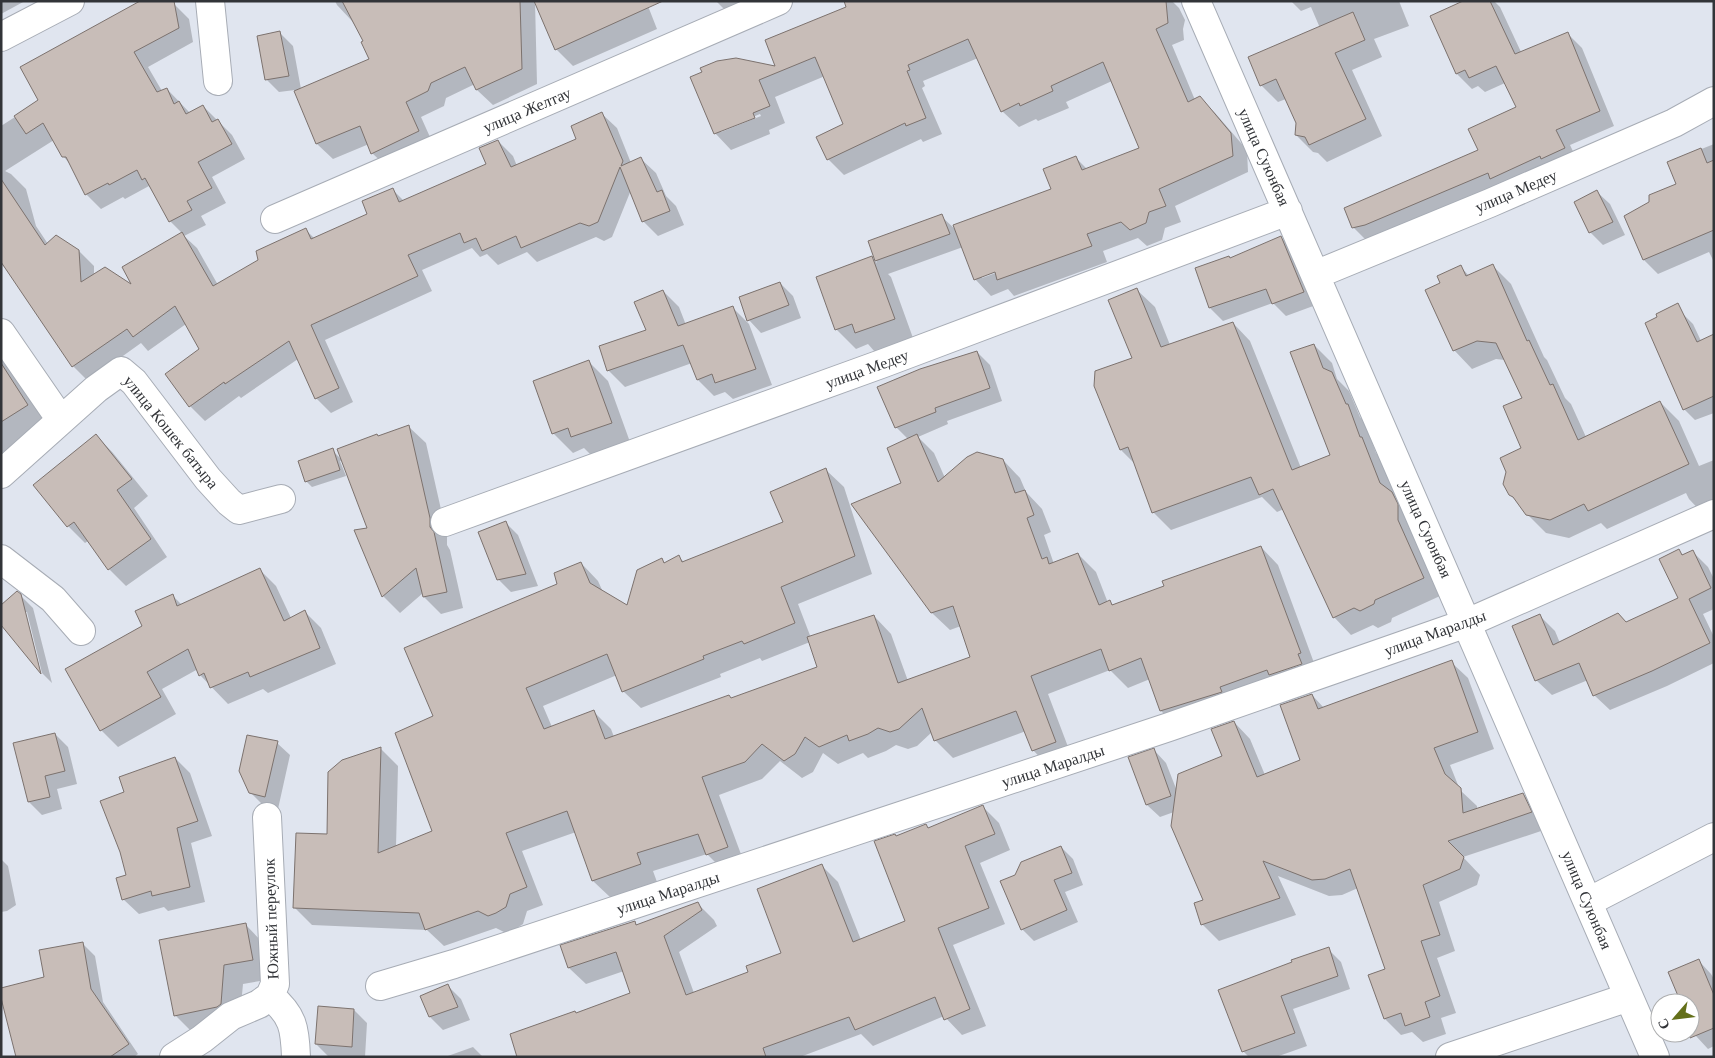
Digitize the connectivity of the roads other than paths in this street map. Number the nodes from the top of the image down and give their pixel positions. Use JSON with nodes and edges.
{"nodes":[{"id":1,"x":70,"y":1,"type":"edge"},
{"id":2,"x":210,"y":1,"type":"edge"},
{"id":3,"x":778,"y":1,"type":"edge"},
{"id":4,"x":1196,"y":1,"type":"edge"},
{"id":5,"x":1,"y":37,"type":"edge"},
{"id":6,"x":218,"y":81,"type":"dead end"},
{"id":7,"x":1714,"y":101,"type":"edge"},
{"id":8,"x":1288,"y":212,"type":"junction"},
{"id":9,"x":275,"y":219,"type":"dead end"},
{"id":10,"x":1315,"y":275,"type":"junction"},
{"id":11,"x":1,"y":333,"type":"edge"},
{"id":12,"x":61,"y":420,"type":"junction"},
{"id":13,"x":1,"y":474,"type":"edge"},
{"id":14,"x":281,"y":500,"type":"dead end"},
{"id":15,"x":1714,"y":514,"type":"edge"},
{"id":16,"x":445,"y":522,"type":"dead end"},
{"id":17,"x":1,"y":559,"type":"edge"},
{"id":18,"x":1467,"y":623,"type":"junction"},
{"id":19,"x":81,"y":631,"type":"dead end"},
{"id":20,"x":267,"y":817,"type":"dead end"},
{"id":21,"x":1714,"y":837,"type":"edge"},
{"id":22,"x":1588,"y":902,"type":"junction"},
{"id":23,"x":380,"y":986,"type":"dead end"},
{"id":24,"x":270,"y":996,"type":"junction"},
{"id":25,"x":1629,"y":997,"type":"junction"},
{"id":26,"x":174,"y":1057,"type":"edge"},
{"id":27,"x":296,"y":1057,"type":"edge"},
{"id":28,"x":1450,"y":1057,"type":"edge"},
{"id":29,"x":1655,"y":1057,"type":"edge"}],
"edges":[{"from":1,"to":5,"type":"street"},
{"from":2,"to":6,"type":"street"},
{"from":3,"to":9,"type":"street","name":"улица Желтау"},
{"from":4,"to":8,"type":"street","name":"улица Суюнбая"},
{"from":7,"to":10,"type":"street","name":"улица Медеу"},
{"from":8,"to":10,"type":"street","name":"улица Суюнбая"},
{"from":8,"to":16,"type":"street","name":"улица Медеу"},
{"from":10,"to":18,"type":"street","name":"улица Суюнбая"},
{"from":11,"to":12,"type":"street"},
{"from":12,"to":13,"type":"street","name":"улица Кошек батыра"},
{"from":12,"to":14,"type":"street","name":"улица Кошек батыра"},
{"from":15,"to":18,"type":"street","name":"улица Маралды"},
{"from":17,"to":19,"type":"street"},
{"from":18,"to":22,"type":"street","name":"улица Суюнбая"},
{"from":18,"to":23,"type":"street","name":"улица Маралды"},
{"from":20,"to":24,"type":"street","name":"Южный переулок"},
{"from":21,"to":22,"type":"street"},
{"from":22,"to":25,"type":"street","name":"улица Суюнбая"},
{"from":24,"to":26,"type":"street","name":"Южный переулок"},
{"from":24,"to":27,"type":"street"},
{"from":25,"to":28,"type":"street"},
{"from":25,"to":29,"type":"street","name":"улица Суюнбая"}]}
